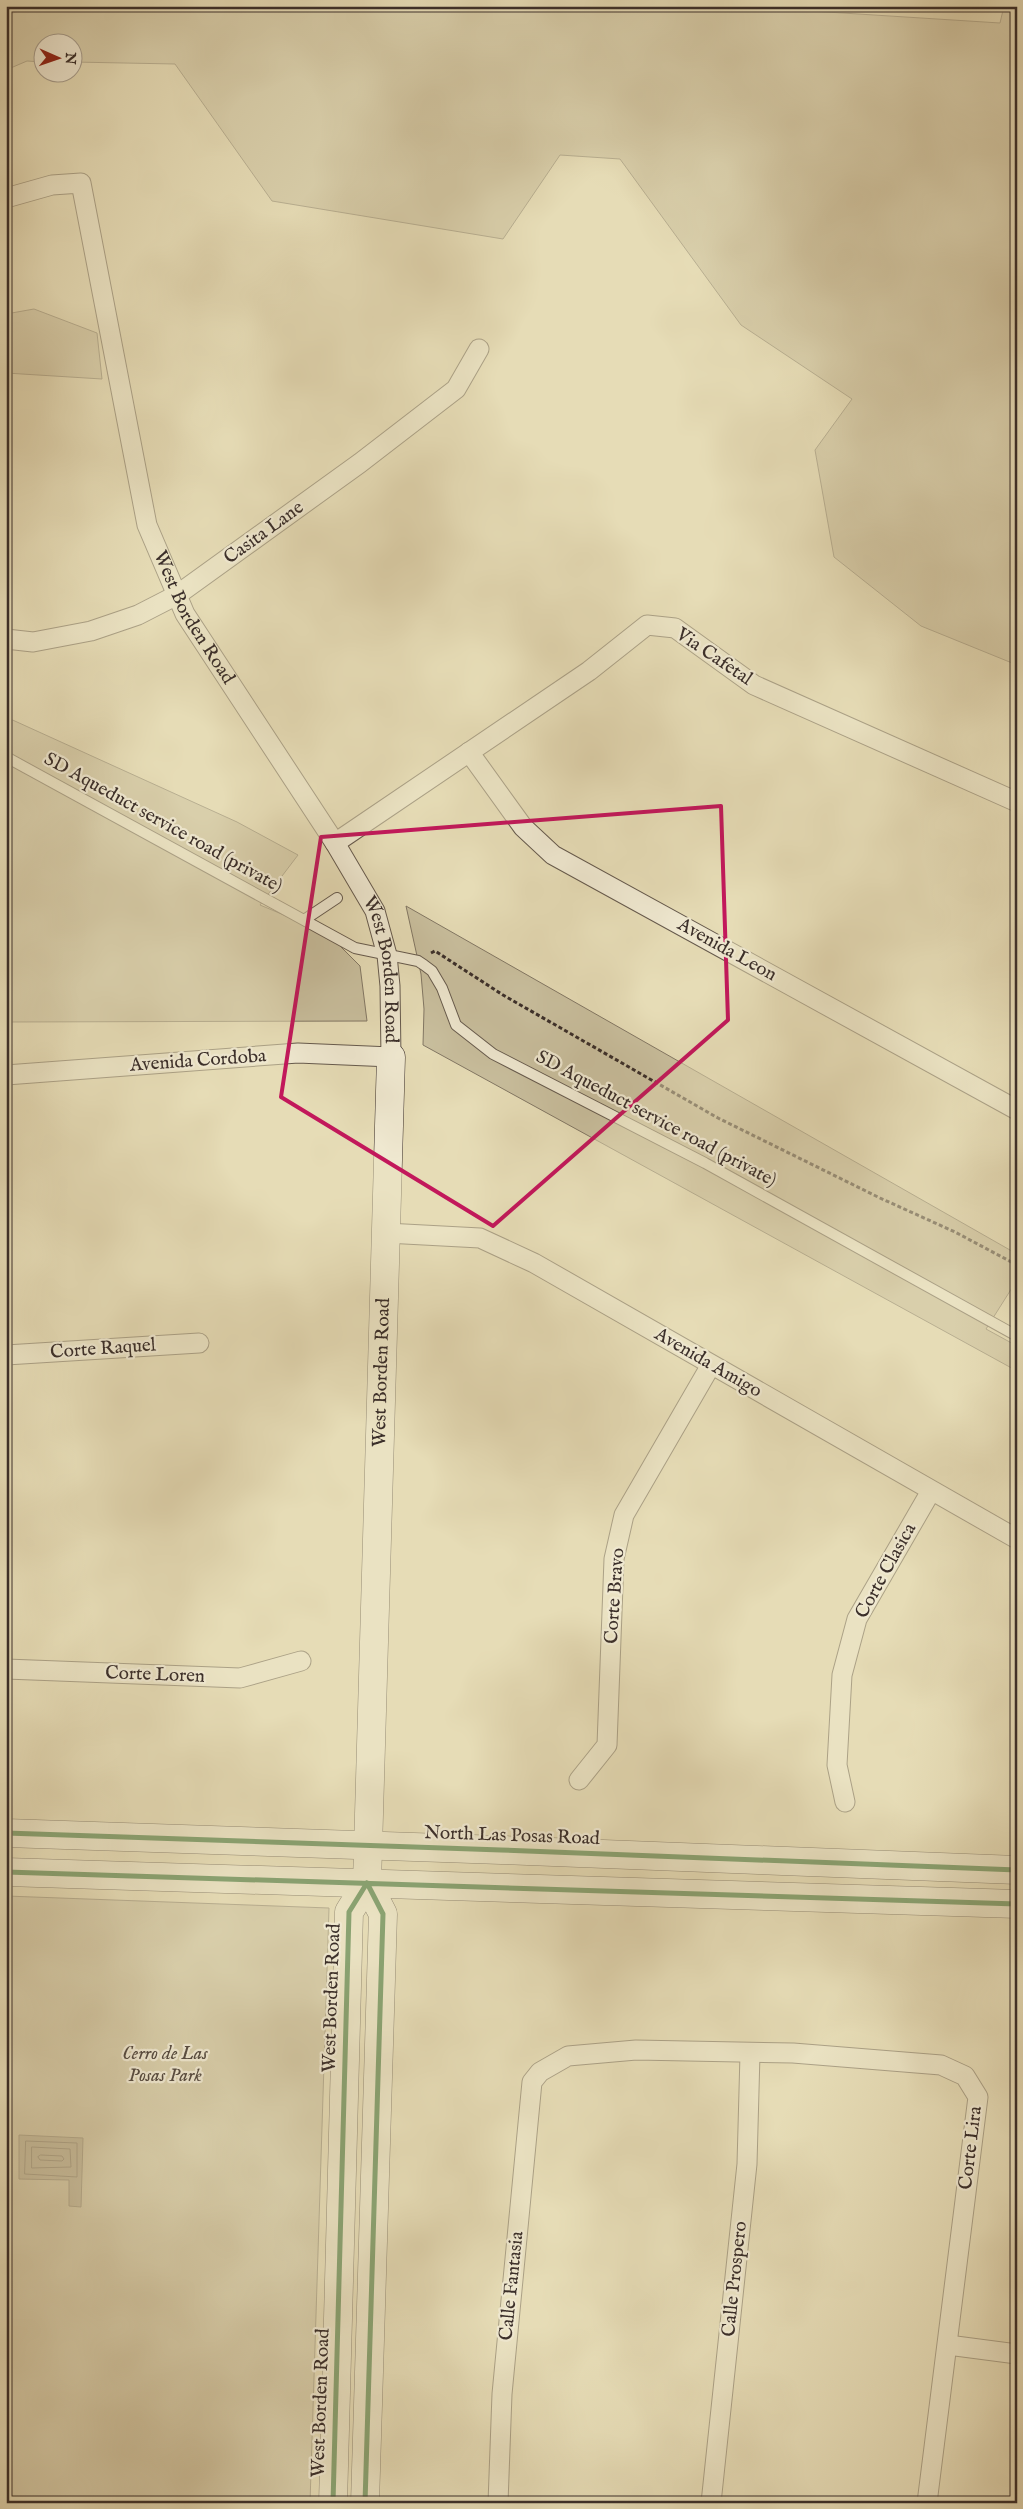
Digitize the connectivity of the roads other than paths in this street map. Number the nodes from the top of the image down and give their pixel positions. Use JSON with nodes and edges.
{"nodes":[{"id":1,"x":6,"y":198,"type":"edge"},
{"id":2,"x":479,"y":349,"type":"dead end"},
{"id":3,"x":177,"y":595,"type":"junction"},
{"id":4,"x":6,"y":639,"type":"edge"},
{"id":5,"x":469,"y":752,"type":"junction"},
{"id":6,"x":6,"y":757,"type":"edge"},
{"id":7,"x":1017,"y":802,"type":"edge"},
{"id":8,"x":335,"y":843,"type":"junction"},
{"id":9,"x":337,"y":898,"type":"dead end"},
{"id":10,"x":304,"y":920,"type":"junction"},
{"id":11,"x":387,"y":955,"type":"junction"},
{"id":12,"x":390,"y":1057,"type":"junction"},
{"id":13,"x":6,"y":1075,"type":"edge"},
{"id":14,"x":1017,"y":1110,"type":"edge"},
{"id":15,"x":386,"y":1233,"type":"junction"},
{"id":16,"x":1017,"y":1336,"type":"edge"},
{"id":17,"x":199,"y":1343,"type":"dead end"},
{"id":18,"x":6,"y":1355,"type":"edge"},
{"id":19,"x":711,"y":1365,"type":"junction"},
{"id":20,"x":931,"y":1491,"type":"junction"},
{"id":21,"x":1017,"y":1539,"type":"edge"},
{"id":22,"x":301,"y":1661,"type":"dead end"},
{"id":23,"x":6,"y":1669,"type":"edge"},
{"id":24,"x":579,"y":1780,"type":"dead end"},
{"id":25,"x":845,"y":1802,"type":"dead end"},
{"id":26,"x":6,"y":1833,"type":"edge"},
{"id":27,"x":368,"y":1846,"type":"junction"},
{"id":28,"x":1017,"y":1870,"type":"edge"},
{"id":29,"x":6,"y":1872,"type":"edge"},
{"id":30,"x":366,"y":1883,"type":"junction"},
{"id":31,"x":1017,"y":1904,"type":"edge"},
{"id":32,"x":750,"y":2054,"type":"junction"},
{"id":33,"x":540,"y":2072,"type":"joint"},
{"id":34,"x":948,"y":2345,"type":"junction"},
{"id":35,"x":1017,"y":2354,"type":"edge"},
{"id":36,"x":333,"y":2503,"type":"edge"},
{"id":37,"x":365,"y":2503,"type":"edge"},
{"id":38,"x":498,"y":2503,"type":"edge"},
{"id":39,"x":711,"y":2503,"type":"edge"},
{"id":40,"x":927,"y":2503,"type":"edge"}],
"edges":[{"from":1,"to":3,"type":"street","name":"West Borden Road"},
{"from":2,"to":3,"type":"street","name":"Casita Lane"},
{"from":3,"to":4,"type":"street","name":"Casita Lane"},
{"from":3,"to":8,"type":"street","name":"West Borden Road"},
{"from":5,"to":7,"type":"street","name":"Via Cafetal"},
{"from":5,"to":8,"type":"street","name":"Via Cafetal"},
{"from":5,"to":14,"type":"street","name":"Avenida Leon"},
{"from":6,"to":10,"type":"lane","name":"SD Aqueduct service road (private)"},
{"from":8,"to":11,"type":"street","name":"West Borden Road"},
{"from":9,"to":10,"type":"lane"},
{"from":10,"to":11,"type":"lane","name":"SD Aqueduct service road (private)"},
{"from":11,"to":12,"type":"street","name":"West Borden Road"},
{"from":11,"to":16,"type":"lane","name":"SD Aqueduct service road (private)"},
{"from":12,"to":13,"type":"street","name":"Avenida Cordoba"},
{"from":12,"to":15,"type":"street","name":"West Borden Road"},
{"from":15,"to":19,"type":"street","name":"Avenida Amigo"},
{"from":15,"to":27,"type":"street","name":"West Borden Road"},
{"from":17,"to":18,"type":"street","name":"Corte Raquel"},
{"from":19,"to":20,"type":"street","name":"Avenida Amigo"},
{"from":19,"to":24,"type":"street","name":"Corte Bravo"},
{"from":20,"to":21,"type":"street","name":"Avenida Amigo"},
{"from":20,"to":25,"type":"street","name":"Corte Clasica"},
{"from":22,"to":23,"type":"street","name":"Corte Loren"},
{"from":26,"to":27,"type":"street","name":"North Las Posas Road"},
{"from":27,"to":28,"type":"street","name":"North Las Posas Road"},
{"from":27,"to":30,"type":"street","name":"West Borden Road"},
{"from":29,"to":30,"type":"street"},
{"from":30,"to":31,"type":"street"},
{"from":30,"to":36,"type":"street","name":"West Borden Road"},
{"from":30,"to":37,"type":"street"},
{"from":32,"to":33,"type":"street","name":"Corte Lira"},
{"from":32,"to":34,"type":"street","name":"Corte Lira"},
{"from":32,"to":39,"type":"street","name":"Calle Prospero"},
{"from":33,"to":38,"type":"street","name":"Calle Fantasia"},
{"from":34,"to":35,"type":"street"},
{"from":34,"to":40,"type":"street","name":"Corte Lira"}]}
